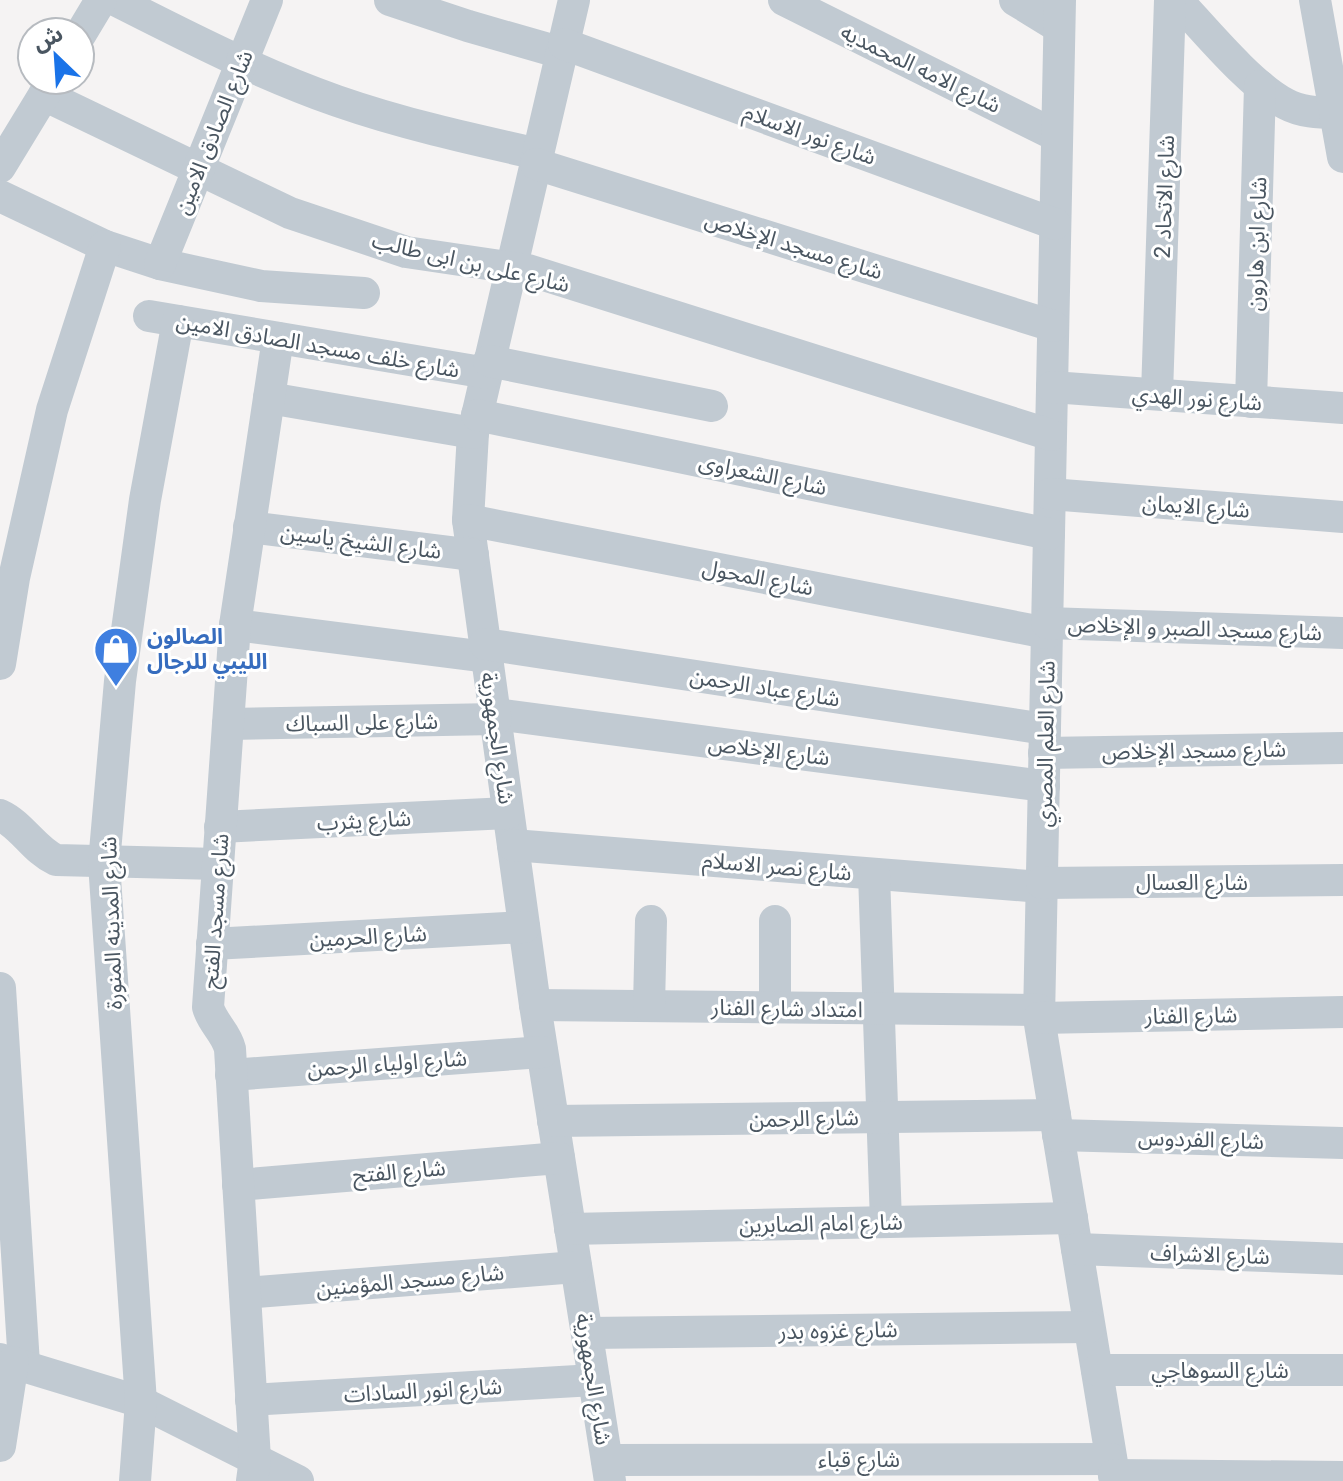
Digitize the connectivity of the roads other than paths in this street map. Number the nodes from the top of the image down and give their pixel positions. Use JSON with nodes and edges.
{"nodes":[{"id":1,"x":115,"y":0,"type":"edge"},
{"id":2,"x":267,"y":0,"type":"edge"},
{"id":3,"x":390,"y":0,"type":"edge"},
{"id":4,"x":574,"y":0,"type":"edge"},
{"id":5,"x":784,"y":0,"type":"edge"},
{"id":6,"x":1015,"y":0,"type":"edge"},
{"id":7,"x":1170,"y":0,"type":"edge"},
{"id":8,"x":1177,"y":0,"type":"edge"},
{"id":9,"x":1315,"y":0,"type":"edge"},
{"id":10,"x":1060,"y":13,"type":"edge"},
{"id":11,"x":563,"y":49,"type":"junction"},
{"id":12,"x":241,"y":64,"type":"junction"},
{"id":13,"x":1260,"y":86,"type":"junction"},
{"id":14,"x":1336,"y":94,"type":"edge"},
{"id":15,"x":43,"y":96,"type":"edge"},
{"id":16,"x":64,"y":96,"type":"edge"},
{"id":17,"x":1057,"y":136,"type":"junction"},
{"id":18,"x":1343,"y":157,"type":"edge"},
{"id":19,"x":537,"y":159,"type":"junction"},
{"id":20,"x":0,"y":167,"type":"edge"},
{"id":21,"x":198,"y":170,"type":"junction"},
{"id":22,"x":0,"y":196,"type":"edge"},
{"id":23,"x":1055,"y":224,"type":"junction"},
{"id":24,"x":105,"y":246,"type":"junction"},
{"id":25,"x":160,"y":264,"type":"junction"},
{"id":26,"x":511,"y":268,"type":"junction"},
{"id":27,"x":364,"y":293,"type":"dead end"},
{"id":28,"x":163,"y":319,"type":"joint"},
{"id":29,"x":1053,"y":326,"type":"junction"},
{"id":30,"x":278,"y":338,"type":"junction"},
{"id":31,"x":488,"y":367,"type":"junction"},
{"id":32,"x":1052,"y":387,"type":"junction"},
{"id":33,"x":1157,"y":394,"type":"junction"},
{"id":34,"x":269,"y":398,"type":"junction"},
{"id":35,"x":1251,"y":402,"type":"junction"},
{"id":36,"x":712,"y":406,"type":"dead end"},
{"id":37,"x":1343,"y":408,"type":"edge"},
{"id":38,"x":475,"y":424,"type":"junction"},
{"id":39,"x":1051,"y":435,"type":"junction"},
{"id":40,"x":1050,"y":494,"type":"junction"},
{"id":41,"x":1343,"y":517,"type":"edge"},
{"id":42,"x":468,"y":520,"type":"junction"},
{"id":43,"x":249,"y":527,"type":"junction"},
{"id":44,"x":1049,"y":534,"type":"junction"},
{"id":45,"x":473,"y":555,"type":"junction"},
{"id":46,"x":235,"y":625,"type":"junction"},
{"id":47,"x":1047,"y":628,"type":"junction"},
{"id":48,"x":1343,"y":633,"type":"edge"},
{"id":49,"x":486,"y":651,"type":"junction"},
{"id":50,"x":0,"y":664,"type":"edge"},
{"id":51,"x":495,"y":717,"type":"junction"},
{"id":52,"x":228,"y":724,"type":"junction"},
{"id":53,"x":1045,"y":741,"type":"junction"},
{"id":54,"x":1343,"y":748,"type":"edge"},
{"id":55,"x":1044,"y":786,"type":"junction"},
{"id":56,"x":508,"y":813,"type":"junction"},
{"id":57,"x":0,"y":815,"type":"edge"},
{"id":58,"x":220,"y":827,"type":"junction"},
{"id":59,"x":513,"y":845,"type":"junction"},
{"id":60,"x":104,"y":863,"type":"junction"},
{"id":61,"x":218,"y":864,"type":"junction"},
{"id":62,"x":874,"y":874,"type":"junction"},
{"id":63,"x":1343,"y":880,"type":"edge"},
{"id":64,"x":1042,"y":885,"type":"junction"},
{"id":65,"x":651,"y":921,"type":"dead end"},
{"id":66,"x":775,"y":921,"type":"dead end"},
{"id":67,"x":524,"y":927,"type":"junction"},
{"id":68,"x":212,"y":944,"type":"junction"},
{"id":69,"x":0,"y":988,"type":"edge"},
{"id":70,"x":535,"y":1005,"type":"junction"},
{"id":71,"x":649,"y":1006,"type":"junction"},
{"id":72,"x":775,"y":1007,"type":"junction"},
{"id":73,"x":879,"y":1009,"type":"junction"},
{"id":74,"x":1343,"y":1012,"type":"edge"},
{"id":75,"x":1039,"y":1014,"type":"junction"},
{"id":76,"x":542,"y":1052,"type":"junction"},
{"id":77,"x":231,"y":1075,"type":"junction"},
{"id":78,"x":882,"y":1117,"type":"junction"},
{"id":79,"x":553,"y":1121,"type":"junction"},
{"id":80,"x":1056,"y":1125,"type":"junction"},
{"id":81,"x":1343,"y":1143,"type":"edge"},
{"id":82,"x":559,"y":1158,"type":"junction"},
{"id":83,"x":238,"y":1185,"type":"junction"},
{"id":84,"x":1072,"y":1218,"type":"junction"},
{"id":85,"x":886,"y":1222,"type":"junction"},
{"id":86,"x":570,"y":1229,"type":"junction"},
{"id":87,"x":1077,"y":1249,"type":"junction"},
{"id":88,"x":1343,"y":1259,"type":"edge"},
{"id":89,"x":576,"y":1267,"type":"junction"},
{"id":90,"x":245,"y":1293,"type":"junction"},
{"id":91,"x":1089,"y":1327,"type":"junction"},
{"id":92,"x":587,"y":1333,"type":"junction"},
{"id":93,"x":12,"y":1362,"type":"edge"},
{"id":94,"x":1097,"y":1370,"type":"junction"},
{"id":95,"x":1343,"y":1370,"type":"edge"},
{"id":96,"x":594,"y":1380,"type":"junction"},
{"id":97,"x":251,"y":1400,"type":"junction"},
{"id":98,"x":141,"y":1402,"type":"junction"},
{"id":99,"x":0,"y":1446,"type":"edge"},
{"id":100,"x":254,"y":1470,"type":"edge"},
{"id":101,"x":609,"y":1470,"type":"edge"},
{"id":102,"x":1113,"y":1472,"type":"edge"},
{"id":103,"x":1343,"y":1477,"type":"edge"},
{"id":104,"x":135,"y":1481,"type":"edge"},
{"id":105,"x":298,"y":1481,"type":"edge"}],
"edges":[{"from":1,"to":12,"type":"street","name":"شارع مسجد الإخلاص"},
{"from":2,"to":12,"type":"street","name":"شارع الصادق الامين"},
{"from":3,"to":11,"type":"street","name":"شارع نور الاسلام"},
{"from":4,"to":11,"type":"street","name":"شارع الجمهورية"},
{"from":5,"to":17,"type":"street","name":"شارع الامه المحمديه"},
{"from":6,"to":10,"type":"street"},
{"from":7,"to":33,"type":"street","name":"شارع الاتحاد 2"},
{"from":8,"to":13,"type":"street"},
{"from":9,"to":14,"type":"street"},
{"from":10,"to":17,"type":"street","name":"شارع العلم المصري"},
{"from":11,"to":19,"type":"street","name":"شارع الجمهورية"},
{"from":11,"to":23,"type":"street","name":"شارع نور الاسلام"},
{"from":12,"to":19,"type":"street","name":"شارع مسجد الإخلاص"},
{"from":12,"to":21,"type":"street","name":"شارع الصادق الامين"},
{"from":13,"to":14,"type":"street"},
{"from":13,"to":35,"type":"street","name":"شارع ابن هارون"},
{"from":14,"to":18,"type":"street"},
{"from":15,"to":20,"type":"street"},
{"from":16,"to":21,"type":"street","name":"شارع على بن ابى طالب"},
{"from":17,"to":23,"type":"street","name":"شارع العلم المصري"},
{"from":19,"to":26,"type":"street","name":"شارع الجمهورية"},
{"from":19,"to":29,"type":"street","name":"شارع مسجد الإخلاص"},
{"from":21,"to":25,"type":"street","name":"شارع الصادق الامين"},
{"from":21,"to":26,"type":"street","name":"شارع على بن ابى طالب"},
{"from":22,"to":24,"type":"street"},
{"from":23,"to":29,"type":"street","name":"شارع العلم المصري"},
{"from":24,"to":25,"type":"street"},
{"from":24,"to":50,"type":"street"},
{"from":25,"to":27,"type":"street"},
{"from":26,"to":31,"type":"street","name":"شارع الجمهورية"},
{"from":26,"to":39,"type":"street","name":"شارع على بن ابى طالب"},
{"from":28,"to":30,"type":"street","name":"شارع خلف مسجد الصادق الامين"},
{"from":28,"to":60,"type":"street","name":"شارع المدينه المنورة"},
{"from":29,"to":32,"type":"street","name":"شارع العلم المصري"},
{"from":30,"to":31,"type":"street","name":"شارع خلف مسجد الصادق الامين"},
{"from":30,"to":34,"type":"street","name":"شارع مسجد الفتح"},
{"from":31,"to":36,"type":"street","name":"شارع خلف مسجد الصادق الامين"},
{"from":31,"to":38,"type":"street","name":"شارع الجمهورية"},
{"from":32,"to":33,"type":"street","name":"شارع نور الهدي"},
{"from":32,"to":39,"type":"street","name":"شارع العلم المصري"},
{"from":33,"to":35,"type":"street","name":"شارع نور الهدي"},
{"from":34,"to":38,"type":"street","name":"شارع الشعراوى"},
{"from":34,"to":43,"type":"street","name":"شارع مسجد الفتح"},
{"from":35,"to":37,"type":"street","name":"شارع نور الهدي"},
{"from":38,"to":42,"type":"street","name":"شارع الجمهورية"},
{"from":38,"to":44,"type":"street","name":"شارع الشعراوى"},
{"from":39,"to":40,"type":"street","name":"شارع العلم المصري"},
{"from":40,"to":41,"type":"street","name":"شارع الايمان"},
{"from":40,"to":44,"type":"street","name":"شارع العلم المصري"},
{"from":42,"to":45,"type":"street","name":"شارع الجمهورية"},
{"from":42,"to":47,"type":"street","name":"شارع المحول"},
{"from":43,"to":45,"type":"street","name":"شارع الشيخ ياسين"},
{"from":43,"to":46,"type":"street","name":"شارع مسجد الفتح"},
{"from":44,"to":47,"type":"street","name":"شارع العلم المصري"},
{"from":45,"to":49,"type":"street","name":"شارع الجمهورية"},
{"from":46,"to":49,"type":"street","name":"شارع عباد الرحمن"},
{"from":46,"to":52,"type":"street","name":"شارع مسجد الفتح"},
{"from":47,"to":48,"type":"street","name":"شارع مسجد الصبر و الإخلاص"},
{"from":47,"to":53,"type":"street","name":"شارع العلم المصري"},
{"from":49,"to":51,"type":"street","name":"شارع الجمهورية"},
{"from":49,"to":53,"type":"street","name":"شارع عباد الرحمن"},
{"from":51,"to":52,"type":"street","name":"شارع على السباك"},
{"from":51,"to":55,"type":"street","name":"شارع الإخلاص"},
{"from":51,"to":56,"type":"street","name":"شارع الجمهورية"},
{"from":52,"to":58,"type":"street","name":"شارع مسجد الفتح"},
{"from":53,"to":54,"type":"street","name":"شارع مسجد الإخلاص"},
{"from":53,"to":55,"type":"street","name":"شارع العلم المصري"},
{"from":55,"to":64,"type":"street","name":"شارع العلم المصري"},
{"from":56,"to":58,"type":"street","name":"شارع يثرب"},
{"from":56,"to":59,"type":"street","name":"شارع الجمهورية"},
{"from":57,"to":60,"type":"street"},
{"from":58,"to":61,"type":"street","name":"شارع مسجد الفتح"},
{"from":59,"to":62,"type":"street","name":"شارع نصر الاسلام"},
{"from":59,"to":67,"type":"street","name":"شارع الجمهورية"},
{"from":60,"to":61,"type":"street"},
{"from":60,"to":98,"type":"street","name":"شارع المدينه المنورة"},
{"from":61,"to":68,"type":"street","name":"شارع مسجد الفتح"},
{"from":62,"to":64,"type":"street","name":"شارع نصر الاسلام"},
{"from":62,"to":73,"type":"street"},
{"from":63,"to":64,"type":"street","name":"شارع العسال"},
{"from":64,"to":75,"type":"street","name":"شارع العلم المصري"},
{"from":65,"to":71,"type":"street"},
{"from":66,"to":72,"type":"street"},
{"from":67,"to":68,"type":"street","name":"شارع الحرمين"},
{"from":67,"to":70,"type":"street","name":"شارع الجمهورية"},
{"from":68,"to":77,"type":"street","name":"شارع مسجد الفتح"},
{"from":69,"to":93,"type":"street"},
{"from":70,"to":71,"type":"street","name":"امتداد شارع الفنار"},
{"from":70,"to":76,"type":"street","name":"شارع الجمهورية"},
{"from":71,"to":72,"type":"street","name":"امتداد شارع الفنار"},
{"from":72,"to":73,"type":"street","name":"امتداد شارع الفنار"},
{"from":73,"to":75,"type":"street","name":"امتداد شارع الفنار"},
{"from":73,"to":78,"type":"street"},
{"from":74,"to":75,"type":"street","name":"شارع الفنار"},
{"from":75,"to":80,"type":"street","name":"شارع العلم المصري"},
{"from":76,"to":77,"type":"street","name":"شارع اولياء الرحمن"},
{"from":76,"to":79,"type":"street","name":"شارع الجمهورية"},
{"from":77,"to":83,"type":"street","name":"شارع مسجد الفتح"},
{"from":78,"to":79,"type":"street","name":"شارع الرحمن"},
{"from":78,"to":80,"type":"street","name":"شارع الرحمن"},
{"from":78,"to":85,"type":"street"},
{"from":79,"to":82,"type":"street","name":"شارع الجمهورية"},
{"from":80,"to":81,"type":"street","name":"شارع الفردوس"},
{"from":80,"to":84,"type":"street","name":"شارع العلم المصري"},
{"from":82,"to":83,"type":"street","name":"شارع الفتح"},
{"from":82,"to":86,"type":"street","name":"شارع الجمهورية"},
{"from":83,"to":90,"type":"street","name":"شارع مسجد الفتح"},
{"from":84,"to":85,"type":"street","name":"شارع امام الصابرين"},
{"from":84,"to":87,"type":"street","name":"شارع العلم المصري"},
{"from":85,"to":86,"type":"street","name":"شارع امام الصابرين"},
{"from":86,"to":89,"type":"street","name":"شارع الجمهورية"},
{"from":87,"to":88,"type":"street","name":"شارع الاشراف"},
{"from":87,"to":91,"type":"street","name":"شارع العلم المصري"},
{"from":89,"to":90,"type":"street","name":"شارع مسجد المؤمنين"},
{"from":89,"to":92,"type":"street","name":"شارع الجمهورية"},
{"from":90,"to":97,"type":"street","name":"شارع مسجد الفتح"},
{"from":91,"to":92,"type":"street","name":"شارع غزوه بدر"},
{"from":91,"to":94,"type":"street","name":"شارع العلم المصري"},
{"from":92,"to":96,"type":"street","name":"شارع الجمهورية"},
{"from":93,"to":98,"type":"street"},
{"from":93,"to":99,"type":"street"},
{"from":94,"to":95,"type":"street","name":"شارع السوهاجي"},
{"from":94,"to":102,"type":"street","name":"شارع العلم المصري"},
{"from":96,"to":97,"type":"street","name":"شارع انور السادات"},
{"from":96,"to":101,"type":"street","name":"شارع الجمهورية"},
{"from":97,"to":100,"type":"street","name":"شارع مسجد الفتح"},
{"from":98,"to":100,"type":"street"},
{"from":98,"to":104,"type":"street","name":"شارع المدينه المنورة"},
{"from":100,"to":105,"type":"street"},
{"from":101,"to":102,"type":"street","name":"شارع قباء"},
{"from":102,"to":103,"type":"street","name":"شارع قباء"}]}
